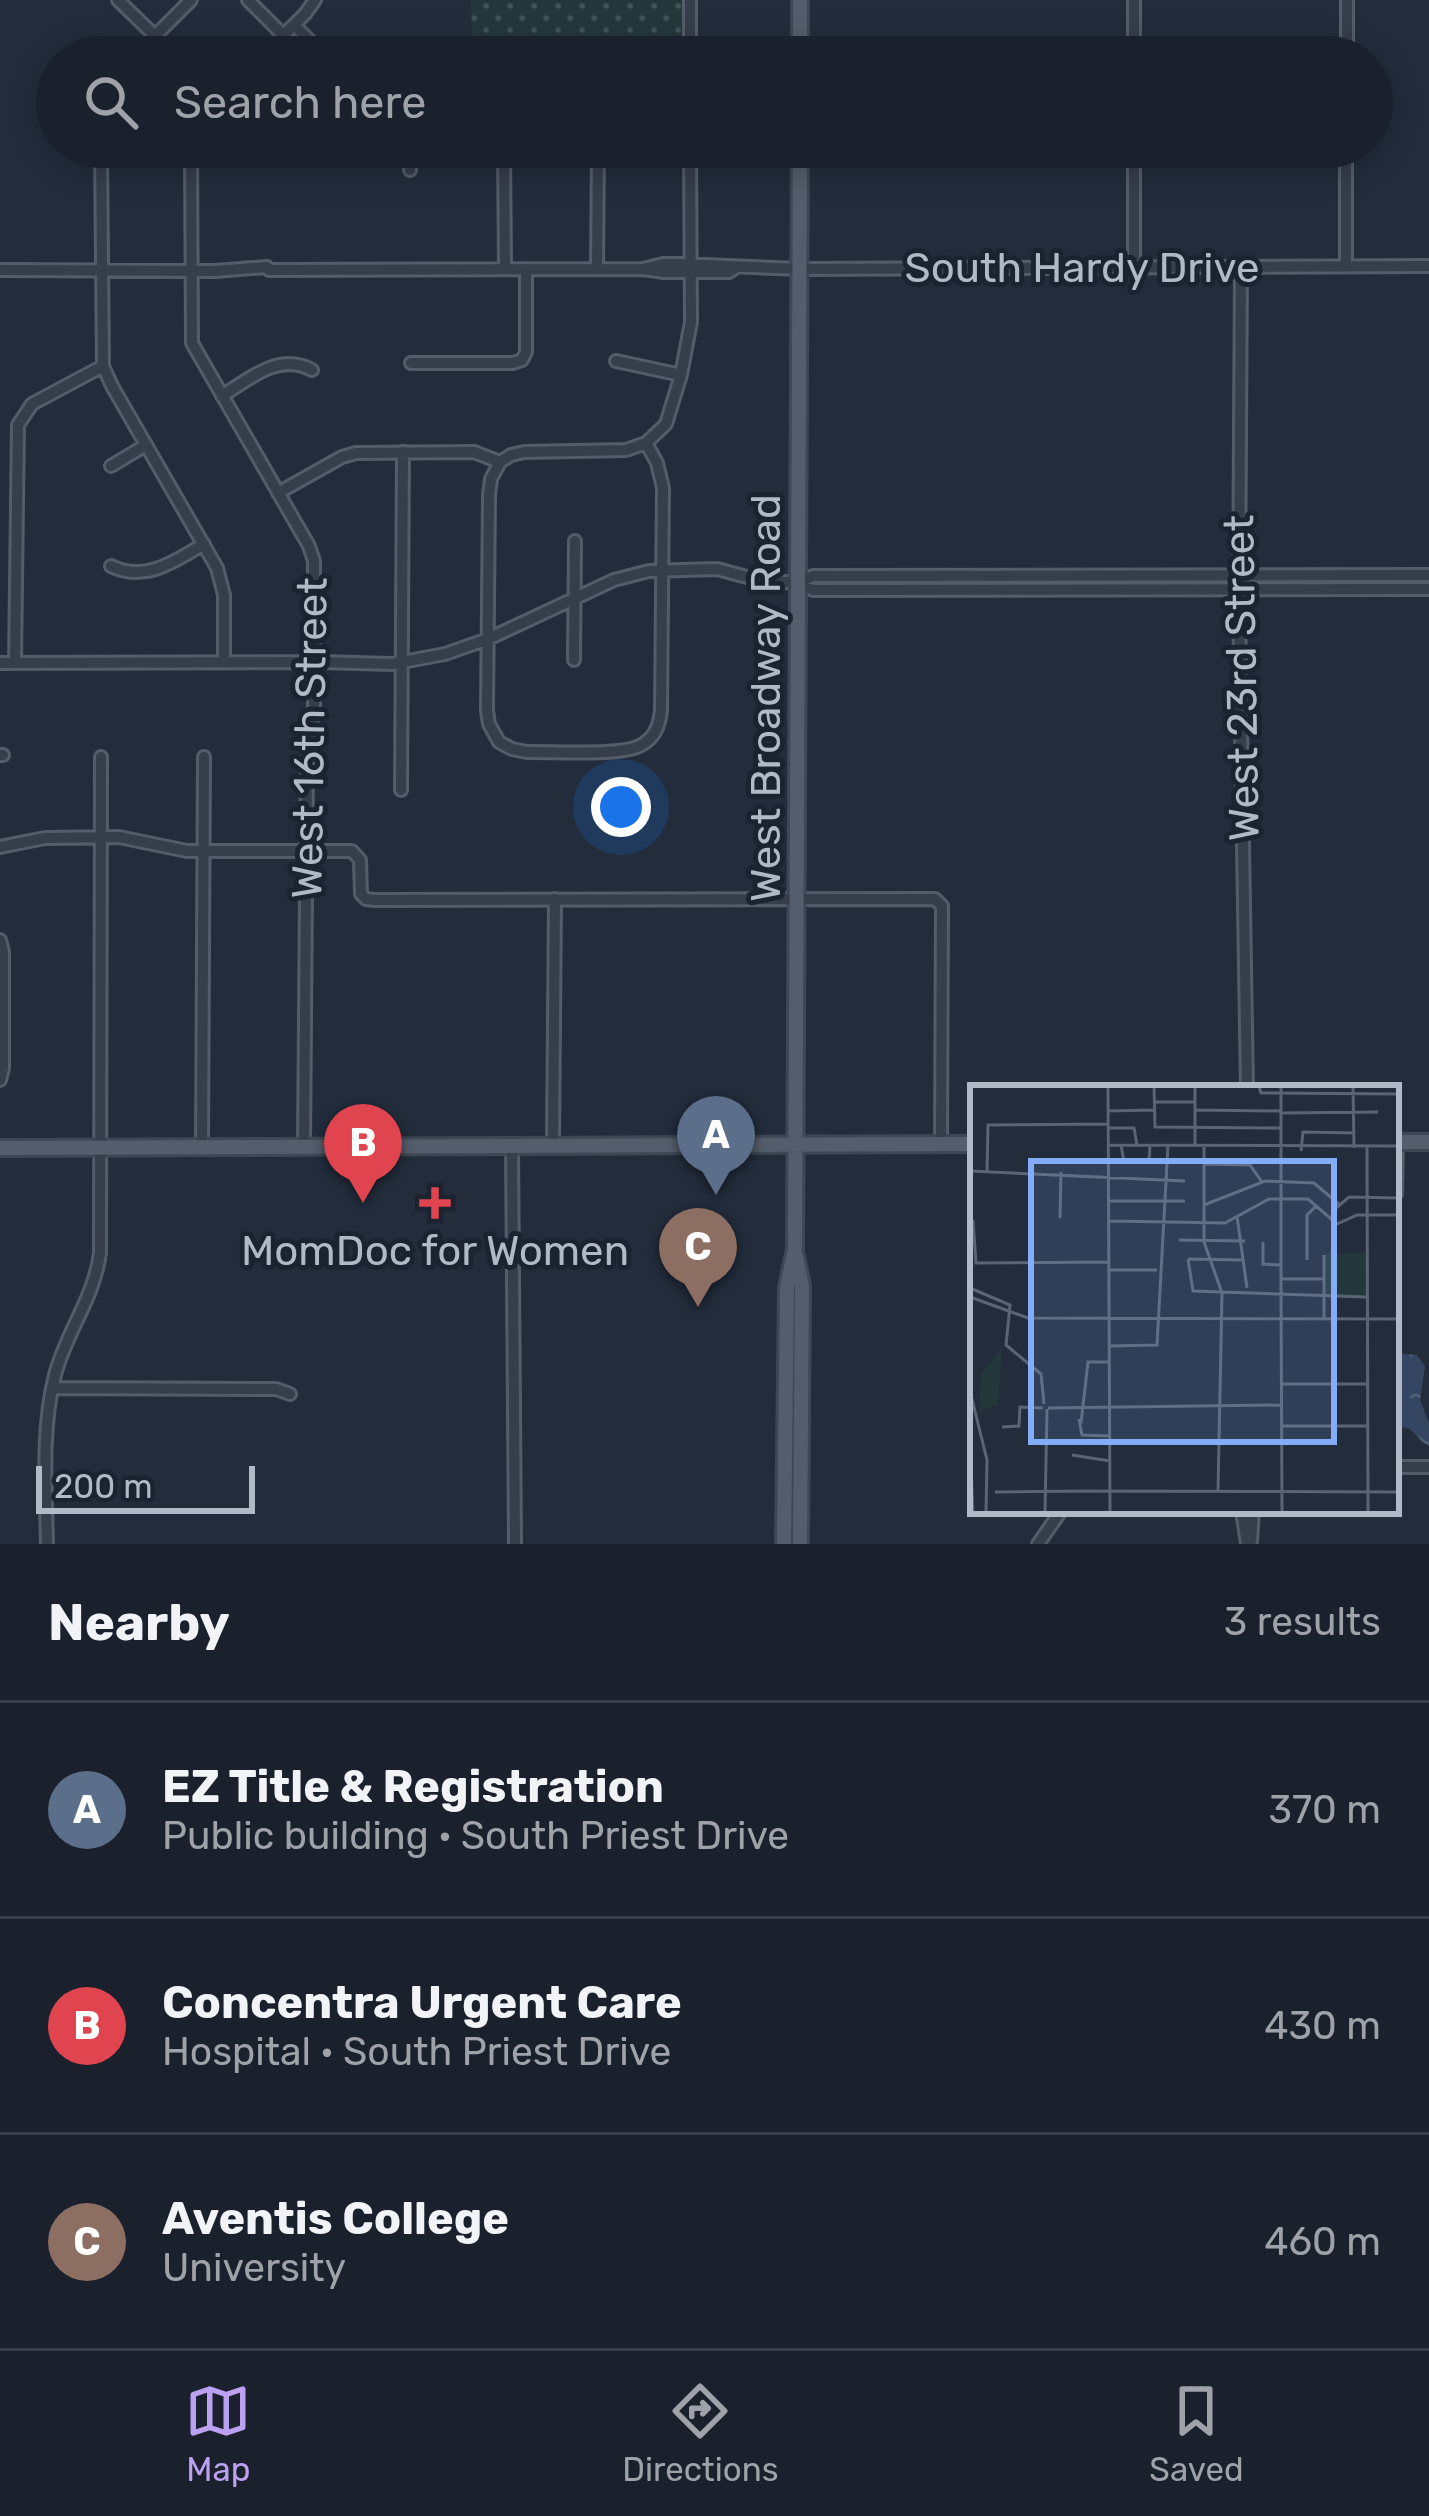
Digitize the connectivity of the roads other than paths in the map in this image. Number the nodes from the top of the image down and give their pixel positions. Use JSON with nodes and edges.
{"nodes":[{"id":1,"x":118,"y":0,"type":"edge"},
{"id":2,"x":191,"y":0,"type":"edge"},
{"id":3,"x":248,"y":0,"type":"edge"},
{"id":4,"x":315,"y":0,"type":"edge"},
{"id":5,"x":690,"y":0,"type":"edge"},
{"id":6,"x":800,"y":0,"type":"edge"},
{"id":7,"x":1134,"y":0,"type":"edge"},
{"id":8,"x":1347,"y":0,"type":"edge"},
{"id":9,"x":294,"y":25,"type":"junction"},
{"id":10,"x":283,"y":35,"type":"joint"},
{"id":11,"x":155,"y":36,"type":"joint"},
{"id":12,"x":306,"y":36,"type":"edge"},
{"id":13,"x":690,"y":36,"type":"edge"},
{"id":14,"x":800,"y":36,"type":"edge"},
{"id":15,"x":1134,"y":36,"type":"edge"},
{"id":16,"x":1347,"y":36,"type":"edge"},
{"id":17,"x":101,"y":168,"type":"edge"},
{"id":18,"x":191,"y":168,"type":"edge"},
{"id":19,"x":504,"y":168,"type":"edge"},
{"id":20,"x":598,"y":168,"type":"edge"},
{"id":21,"x":690,"y":168,"type":"edge"},
{"id":22,"x":800,"y":168,"type":"edge"},
{"id":23,"x":1134,"y":168,"type":"edge"},
{"id":24,"x":1346,"y":168,"type":"edge"},
{"id":25,"x":1346,"y":266,"type":"junction"},
{"id":26,"x":1429,"y":266,"type":"edge"},
{"id":27,"x":1134,"y":267,"type":"junction"},
{"id":28,"x":690,"y":268,"type":"junction"},
{"id":29,"x":800,"y":268,"type":"junction"},
{"id":30,"x":1241,"y":268,"type":"junction"},
{"id":31,"x":505,"y":269,"type":"junction"},
{"id":32,"x":526,"y":269,"type":"junction"},
{"id":33,"x":597,"y":269,"type":"junction"},
{"id":34,"x":0,"y":270,"type":"edge"},
{"id":35,"x":101,"y":270,"type":"junction"},
{"id":36,"x":191,"y":270,"type":"junction"},
{"id":37,"x":616,"y":361,"type":"dead end"},
{"id":38,"x":411,"y":363,"type":"dead end"},
{"id":39,"x":103,"y":366,"type":"junction"},
{"id":40,"x":311,"y":370,"type":"dead end"},
{"id":41,"x":681,"y":375,"type":"junction"},
{"id":42,"x":222,"y":396,"type":"junction"},
{"id":43,"x":646,"y":443,"type":"junction"},
{"id":44,"x":146,"y":445,"type":"junction"},
{"id":45,"x":403,"y":452,"type":"junction"},
{"id":46,"x":500,"y":462,"type":"junction"},
{"id":47,"x":111,"y":466,"type":"dead end"},
{"id":48,"x":278,"y":493,"type":"junction"},
{"id":49,"x":575,"y":541,"type":"dead end"},
{"id":50,"x":204,"y":544,"type":"junction"},
{"id":51,"x":111,"y":566,"type":"dead end"},
{"id":52,"x":662,"y":569,"type":"junction"},
{"id":53,"x":1429,"y":575,"type":"edge"},
{"id":54,"x":1239,"y":582,"type":"junction"},
{"id":55,"x":799,"y":583,"type":"junction"},
{"id":56,"x":1429,"y":589,"type":"edge"},
{"id":57,"x":574,"y":598,"type":"junction"},
{"id":58,"x":488,"y":639,"type":"junction"},
{"id":59,"x":574,"y":661,"type":"dead end"},
{"id":60,"x":224,"y":662,"type":"junction"},
{"id":61,"x":314,"y":662,"type":"junction"},
{"id":62,"x":0,"y":663,"type":"edge"},
{"id":63,"x":15,"y":663,"type":"junction"},
{"id":64,"x":402,"y":663,"type":"junction"},
{"id":65,"x":101,"y":757,"type":"dead end"},
{"id":66,"x":204,"y":757,"type":"dead end"},
{"id":67,"x":401,"y":790,"type":"dead end"},
{"id":68,"x":101,"y":837,"type":"junction"},
{"id":69,"x":0,"y":847,"type":"edge"},
{"id":70,"x":203,"y":851,"type":"junction"},
{"id":71,"x":306,"y":851,"type":"junction"},
{"id":72,"x":797,"y":898,"type":"junction"},
{"id":73,"x":555,"y":899,"type":"junction"},
{"id":74,"x":0,"y":940,"type":"edge"},
{"id":75,"x":0,"y":1080,"type":"edge"},
{"id":76,"x":1247,"y":1085,"type":"edge"},
{"id":77,"x":512,"y":1144,"type":"junction"},
{"id":78,"x":553,"y":1144,"type":"junction"},
{"id":79,"x":795,"y":1144,"type":"junction"},
{"id":80,"x":941,"y":1144,"type":"junction"},
{"id":81,"x":970,"y":1144,"type":"edge"},
{"id":82,"x":304,"y":1146,"type":"junction"},
{"id":83,"x":100,"y":1147,"type":"junction"},
{"id":84,"x":202,"y":1147,"type":"junction"},
{"id":85,"x":0,"y":1148,"type":"edge"},
{"id":86,"x":795,"y":1249,"type":"junction"},
{"id":87,"x":52,"y":1388,"type":"junction"},
{"id":88,"x":290,"y":1394,"type":"dead end"},
{"id":89,"x":1059,"y":1514,"type":"edge"},
{"id":90,"x":1243,"y":1514,"type":"edge"},
{"id":91,"x":1252,"y":1514,"type":"edge"},
{"id":92,"x":47,"y":1544,"type":"edge"},
{"id":93,"x":515,"y":1544,"type":"edge"},
{"id":94,"x":784,"y":1544,"type":"edge"},
{"id":95,"x":800,"y":1544,"type":"edge"},
{"id":96,"x":1038,"y":1544,"type":"edge"},
{"id":97,"x":1249,"y":1544,"type":"edge"}],
"edges":[{"from":1,"to":11,"type":"street"},
{"from":2,"to":11,"type":"street"},
{"from":3,"to":10,"type":"street"},
{"from":4,"to":9,"type":"street"},
{"from":5,"to":13,"type":"street"},
{"from":6,"to":14,"type":"main road"},
{"from":7,"to":15,"type":"street"},
{"from":8,"to":16,"type":"street"},
{"from":9,"to":10,"type":"street"},
{"from":9,"to":12,"type":"street"},
{"from":17,"to":35,"type":"street"},
{"from":18,"to":36,"type":"street","name":"West 16th Street"},
{"from":19,"to":31,"type":"street"},
{"from":20,"to":33,"type":"street"},
{"from":21,"to":28,"type":"street"},
{"from":22,"to":29,"type":"main road","name":"West Broadway Road"},
{"from":23,"to":27,"type":"street"},
{"from":24,"to":25,"type":"street"},
{"from":25,"to":26,"type":"street","name":"South Hardy Drive"},
{"from":25,"to":30,"type":"street","name":"South Hardy Drive"},
{"from":27,"to":29,"type":"street","name":"South Hardy Drive"},
{"from":27,"to":30,"type":"street","name":"South Hardy Drive"},
{"from":28,"to":29,"type":"street","name":"South Hardy Drive"},
{"from":28,"to":33,"type":"street","name":"South Hardy Drive"},
{"from":28,"to":41,"type":"street"},
{"from":29,"to":55,"type":"main road","name":"West Broadway Road"},
{"from":30,"to":54,"type":"street","name":"West 23rd Street"},
{"from":31,"to":32,"type":"street","name":"South Hardy Drive"},
{"from":31,"to":36,"type":"street","name":"South Hardy Drive"},
{"from":32,"to":33,"type":"street","name":"South Hardy Drive"},
{"from":32,"to":38,"type":"street"},
{"from":34,"to":35,"type":"street","name":"South Hardy Drive"},
{"from":35,"to":36,"type":"street","name":"South Hardy Drive"},
{"from":35,"to":39,"type":"street"},
{"from":36,"to":42,"type":"street","name":"West 16th Street"},
{"from":37,"to":41,"type":"street"},
{"from":39,"to":44,"type":"street"},
{"from":39,"to":63,"type":"street"},
{"from":40,"to":42,"type":"street"},
{"from":41,"to":43,"type":"street"},
{"from":42,"to":48,"type":"street","name":"West 16th Street"},
{"from":43,"to":46,"type":"street"},
{"from":43,"to":52,"type":"street"},
{"from":44,"to":47,"type":"street"},
{"from":44,"to":50,"type":"street"},
{"from":45,"to":46,"type":"street"},
{"from":45,"to":48,"type":"street"},
{"from":45,"to":64,"type":"street"},
{"from":46,"to":58,"type":"street"},
{"from":48,"to":61,"type":"street","name":"West 16th Street"},
{"from":49,"to":57,"type":"street"},
{"from":50,"to":51,"type":"street"},
{"from":50,"to":60,"type":"street"},
{"from":52,"to":55,"type":"street"},
{"from":52,"to":57,"type":"street"},
{"from":52,"to":58,"type":"street"},
{"from":53,"to":54,"type":"street"},
{"from":54,"to":55,"type":"street"},
{"from":54,"to":56,"type":"street"},
{"from":54,"to":76,"type":"street","name":"West 23rd Street"},
{"from":55,"to":72,"type":"main road","name":"West Broadway Road"},
{"from":57,"to":58,"type":"street"},
{"from":57,"to":59,"type":"street"},
{"from":58,"to":64,"type":"street"},
{"from":60,"to":61,"type":"street"},
{"from":60,"to":63,"type":"street"},
{"from":61,"to":64,"type":"street"},
{"from":61,"to":71,"type":"street","name":"West 16th Street"},
{"from":62,"to":63,"type":"street"},
{"from":64,"to":67,"type":"street"},
{"from":65,"to":68,"type":"street"},
{"from":66,"to":70,"type":"street"},
{"from":68,"to":69,"type":"street"},
{"from":68,"to":70,"type":"street"},
{"from":68,"to":83,"type":"street"},
{"from":70,"to":71,"type":"street"},
{"from":70,"to":84,"type":"street"},
{"from":71,"to":73,"type":"street"},
{"from":71,"to":82,"type":"street","name":"West 16th Street"},
{"from":72,"to":73,"type":"street"},
{"from":72,"to":79,"type":"main road","name":"West Broadway Road"},
{"from":72,"to":80,"type":"street"},
{"from":73,"to":78,"type":"street"},
{"from":74,"to":75,"type":"street"},
{"from":77,"to":78,"type":"main road"},
{"from":77,"to":82,"type":"main road"},
{"from":77,"to":93,"type":"street"},
{"from":78,"to":79,"type":"main road"},
{"from":79,"to":80,"type":"main road"},
{"from":79,"to":86,"type":"main road","name":"West Broadway Road"},
{"from":80,"to":81,"type":"main road"},
{"from":82,"to":84,"type":"main road"},
{"from":83,"to":84,"type":"main road"},
{"from":83,"to":85,"type":"main road"},
{"from":83,"to":87,"type":"street"},
{"from":86,"to":94,"type":"main road","name":"West Broadway Road"},
{"from":86,"to":95,"type":"main road","name":"West Broadway Road"},
{"from":87,"to":88,"type":"street"},
{"from":87,"to":92,"type":"street"},
{"from":89,"to":96,"type":"street"},
{"from":90,"to":97,"type":"street"},
{"from":91,"to":97,"type":"street"}]}
